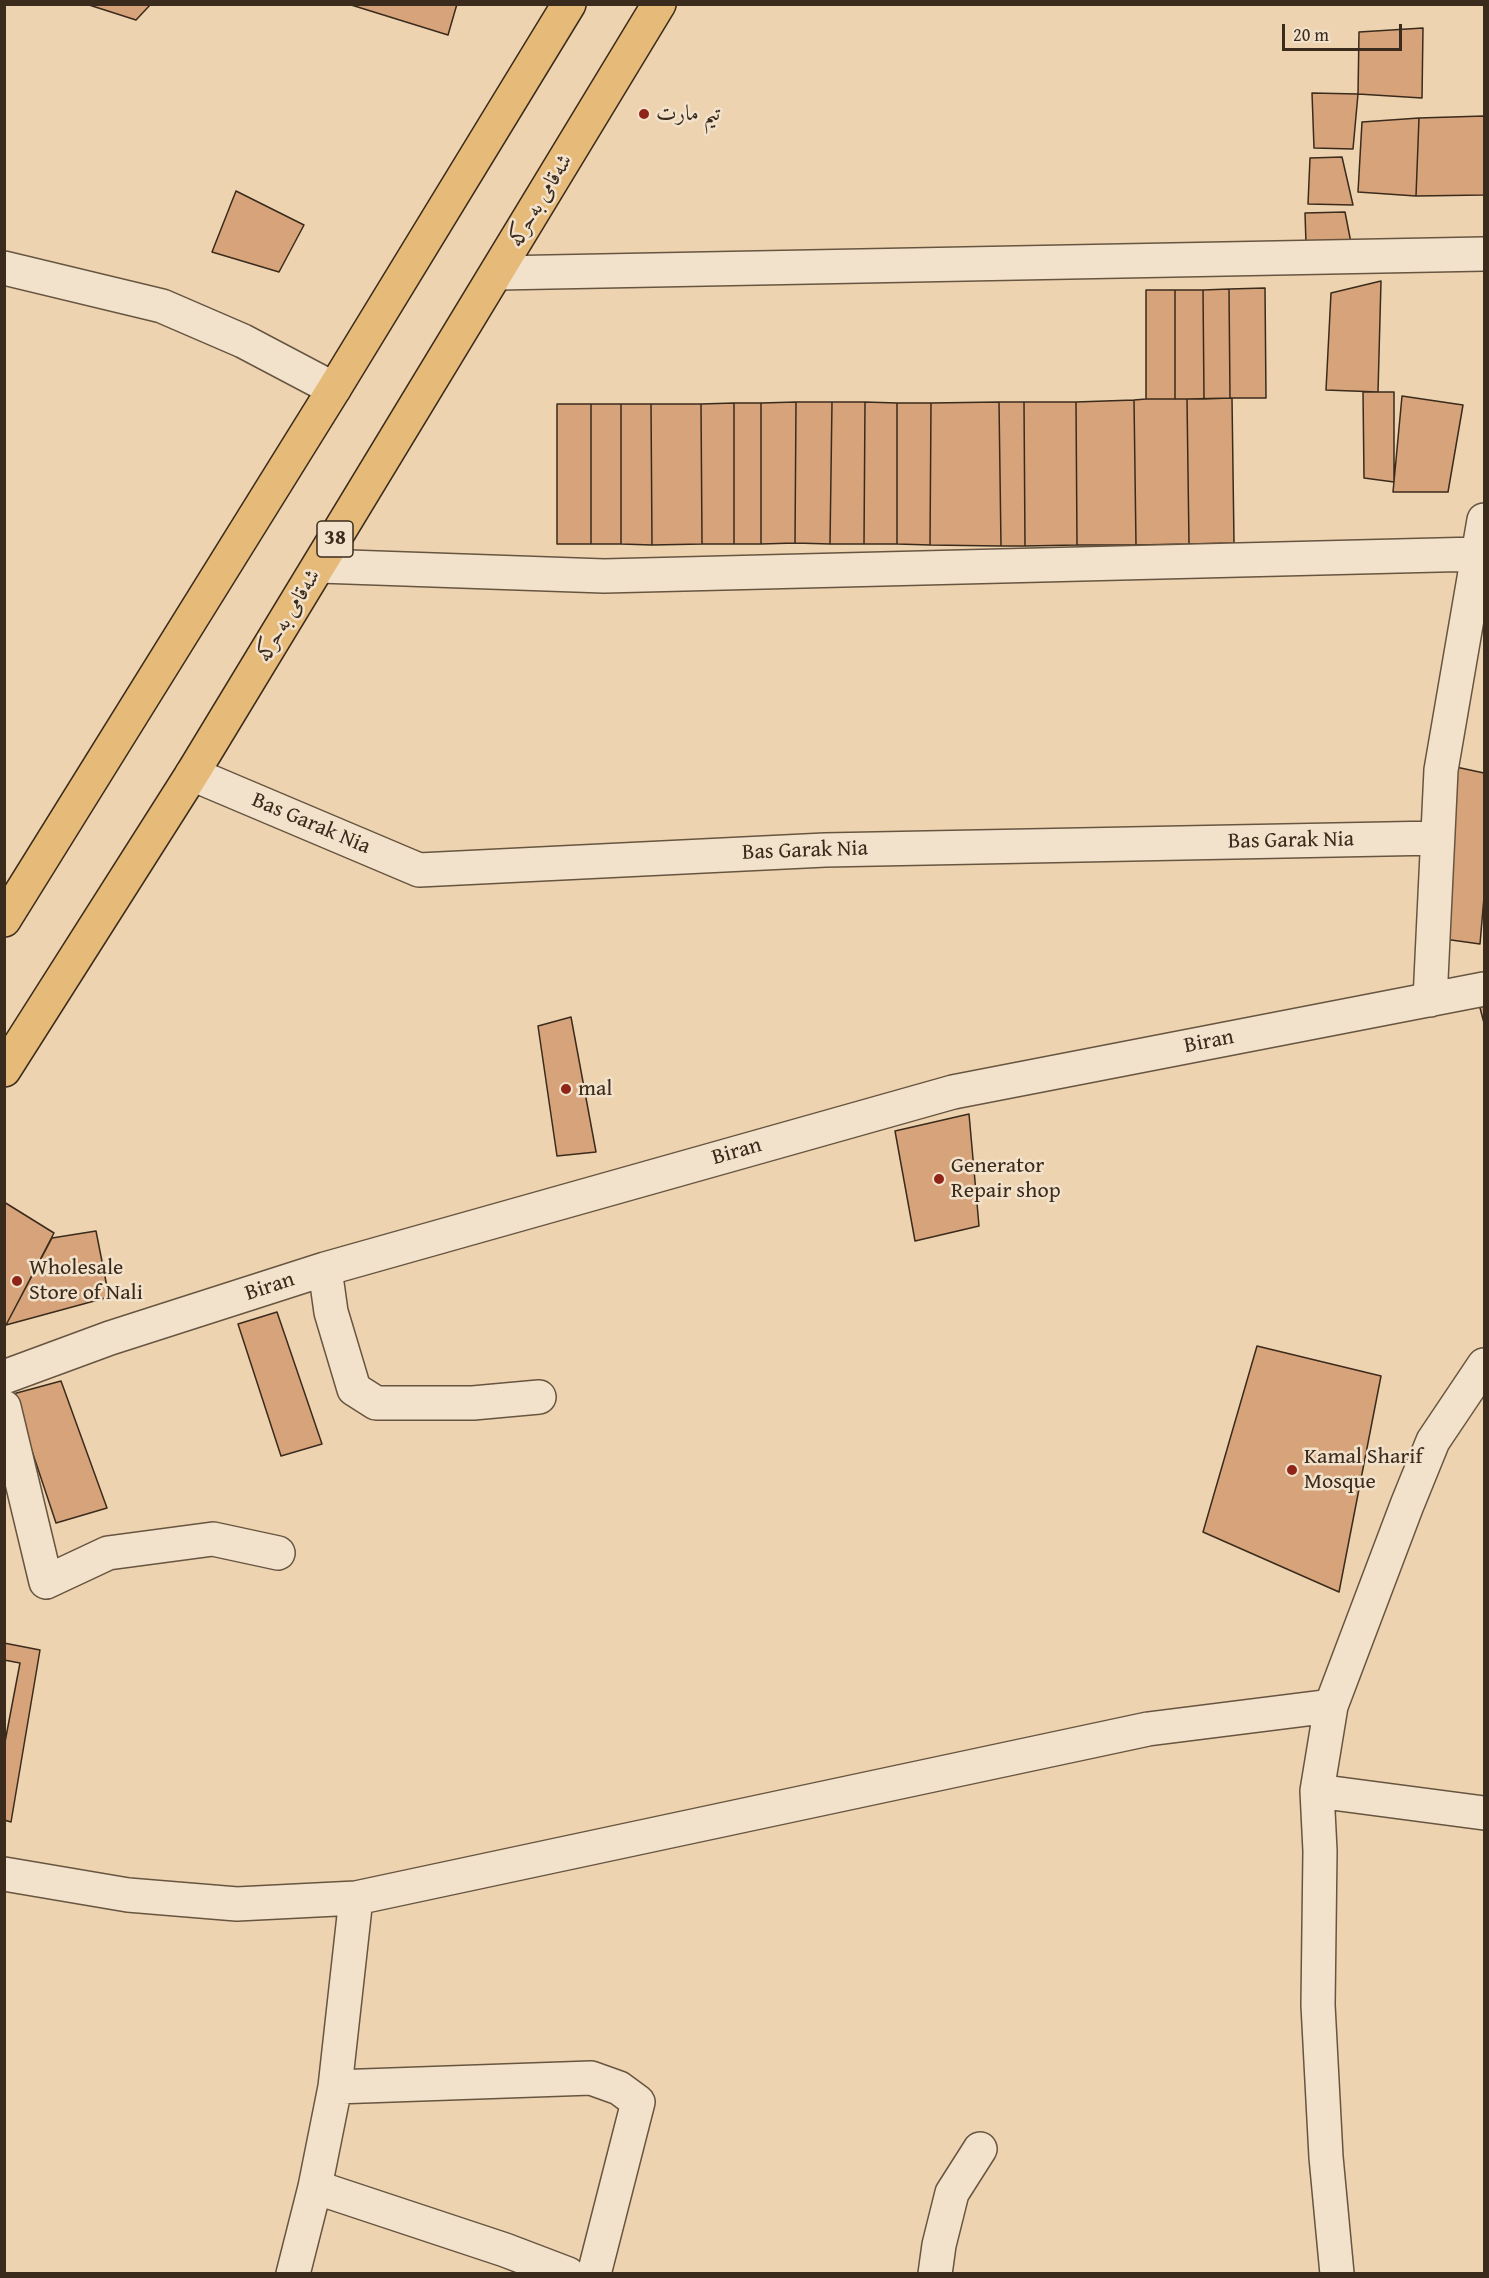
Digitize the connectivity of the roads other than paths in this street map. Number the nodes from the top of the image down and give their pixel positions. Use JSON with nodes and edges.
{"nodes":[{"id":1,"x":569,"y":4,"type":"edge"},
{"id":2,"x":659,"y":4,"type":"edge"},
{"id":3,"x":1485,"y":254,"type":"edge"},
{"id":4,"x":4,"y":268,"type":"edge"},
{"id":5,"x":498,"y":273,"type":"junction"},
{"id":6,"x":334,"y":389,"type":"junction"},
{"id":7,"x":1485,"y":520,"type":"edge"},
{"id":8,"x":1478,"y":554,"type":"junction"},
{"id":9,"x":320,"y":566,"type":"junction"},
{"id":10,"x":192,"y":774,"type":"junction"},
{"id":11,"x":1437,"y":838,"type":"junction"},
{"id":12,"x":4,"y":920,"type":"edge"},
{"id":13,"x":1485,"y":989,"type":"edge"},
{"id":14,"x":1430,"y":1000,"type":"junction"},
{"id":15,"x":4,"y":1070,"type":"edge"},
{"id":16,"x":326,"y":1269,"type":"junction"},
{"id":17,"x":1482,"y":1373,"type":"edge"},
{"id":18,"x":4,"y":1377,"type":"edge"},
{"id":19,"x":538,"y":1397,"type":"dead end"},
{"id":20,"x":4,"y":1407,"type":"edge"},
{"id":21,"x":278,"y":1553,"type":"dead end"},
{"id":22,"x":1331,"y":1706,"type":"junction"},
{"id":23,"x":1317,"y":1791,"type":"junction"},
{"id":24,"x":1485,"y":1813,"type":"edge"},
{"id":25,"x":4,"y":1874,"type":"edge"},
{"id":26,"x":356,"y":1898,"type":"junction"},
{"id":27,"x":335,"y":2087,"type":"junction"},
{"id":28,"x":980,"y":2149,"type":"dead end"},
{"id":29,"x":315,"y":2187,"type":"junction"},
{"id":30,"x":293,"y":2274,"type":"edge"},
{"id":31,"x":568,"y":2274,"type":"edge"},
{"id":32,"x":594,"y":2274,"type":"edge"},
{"id":33,"x":935,"y":2274,"type":"edge"},
{"id":34,"x":1337,"y":2274,"type":"edge"}],
"edges":[{"from":1,"to":6,"type":"main road"},
{"from":2,"to":5,"type":"main road","name":"شەقامی بەحرکە","number":"38"},
{"from":3,"to":5,"type":"street"},
{"from":4,"to":6,"type":"street"},
{"from":5,"to":9,"type":"main road","name":"شەقامی بەحرکە","number":"38"},
{"from":6,"to":12,"type":"main road"},
{"from":7,"to":8,"type":"street"},
{"from":8,"to":9,"type":"street"},
{"from":8,"to":11,"type":"street"},
{"from":9,"to":10,"type":"main road","name":"شەقامی بەحرکە","number":"38"},
{"from":10,"to":11,"type":"street","name":"Bas Garak Nia"},
{"from":10,"to":15,"type":"main road","name":"شەقامی بەحرکە","number":"38"},
{"from":11,"to":14,"type":"street"},
{"from":13,"to":14,"type":"street","name":"Biran"},
{"from":14,"to":16,"type":"street","name":"Biran"},
{"from":16,"to":18,"type":"street","name":"Biran"},
{"from":16,"to":19,"type":"street"},
{"from":17,"to":22,"type":"street"},
{"from":20,"to":21,"type":"street"},
{"from":22,"to":23,"type":"street"},
{"from":22,"to":26,"type":"street"},
{"from":23,"to":24,"type":"street"},
{"from":23,"to":34,"type":"street"},
{"from":25,"to":26,"type":"street"},
{"from":26,"to":27,"type":"street"},
{"from":27,"to":29,"type":"street"},
{"from":27,"to":32,"type":"street"},
{"from":28,"to":33,"type":"street"},
{"from":29,"to":30,"type":"street"},
{"from":29,"to":31,"type":"street"}]}
